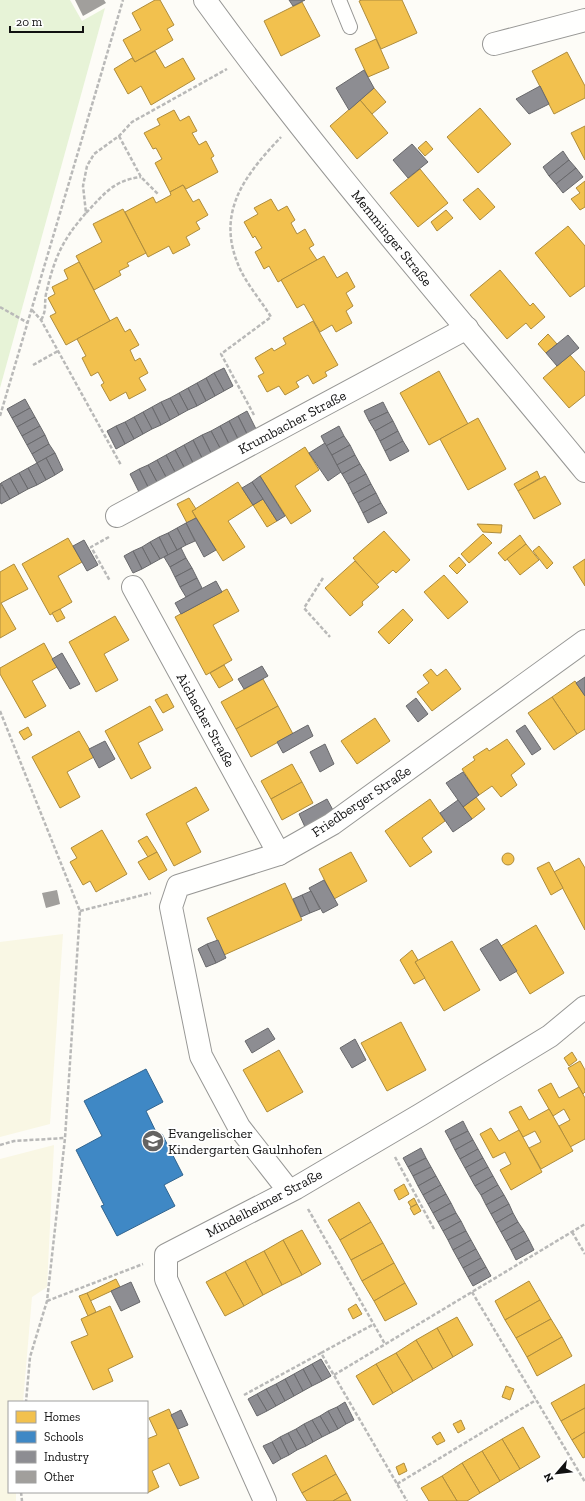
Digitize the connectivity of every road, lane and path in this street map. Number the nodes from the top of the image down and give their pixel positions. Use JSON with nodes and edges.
{"nodes":[{"id":1,"x":123,"y":0,"type":"edge"},
{"id":2,"x":205,"y":0,"type":"edge"},
{"id":3,"x":339,"y":0,"type":"edge"},
{"id":4,"x":585,"y":20,"type":"edge"},
{"id":5,"x":350,"y":27,"type":"dead end"},
{"id":6,"x":494,"y":44,"type":"dead end"},
{"id":7,"x":247,"y":58,"type":"junction"},
{"id":8,"x":296,"y":120,"type":"junction"},
{"id":9,"x":119,"y":136,"type":"junction"},
{"id":10,"x":142,"y":177,"type":"junction"},
{"id":11,"x":158,"y":194,"type":"dead end"},
{"id":12,"x":86,"y":214,"type":"junction"},
{"id":13,"x":0,"y":307,"type":"edge"},
{"id":14,"x":32,"y":310,"type":"junction"},
{"id":15,"x":41,"y":320,"type":"junction"},
{"id":16,"x":28,"y":323,"type":"junction"},
{"id":17,"x":467,"y":328,"type":"junction"},
{"id":18,"x":58,"y":352,"type":"junction"},
{"id":19,"x":33,"y":365,"type":"dead end"},
{"id":20,"x":0,"y":416,"type":"edge"},
{"id":21,"x":267,"y":436,"type":"junction"},
{"id":22,"x":121,"y":465,"type":"dead end"},
{"id":23,"x":585,"y":471,"type":"edge"},
{"id":24,"x":117,"y":516,"type":"joint"},
{"id":25,"x":323,"y":578,"type":"dead end"},
{"id":26,"x":133,"y":587,"type":"joint"},
{"id":27,"x":330,"y":637,"type":"dead end"},
{"id":28,"x":585,"y":641,"type":"edge"},
{"id":29,"x":0,"y":711,"type":"edge"},
{"id":30,"x":279,"y":854,"type":"junction"},
{"id":31,"x":178,"y":886,"type":"junction"},
{"id":32,"x":80,"y":911,"type":"junction"},
{"id":33,"x":585,"y":1007,"type":"edge"},
{"id":34,"x":384,"y":1136,"type":"junction"},
{"id":35,"x":64,"y":1138,"type":"junction"},
{"id":36,"x":0,"y":1145,"type":"edge"},
{"id":37,"x":292,"y":1189,"type":"junction"},
{"id":38,"x":585,"y":1224,"type":"edge"},
{"id":39,"x":434,"y":1229,"type":"dead end"},
{"id":40,"x":572,"y":1232,"type":"junction"},
{"id":41,"x":585,"y":1254,"type":"edge"},
{"id":42,"x":166,"y":1255,"type":"junction"},
{"id":43,"x":472,"y":1292,"type":"junction"},
{"id":44,"x":47,"y":1300,"type":"junction"},
{"id":45,"x":374,"y":1324,"type":"junction"},
{"id":46,"x":385,"y":1344,"type":"junction"},
{"id":47,"x":322,"y":1353,"type":"junction"},
{"id":48,"x":334,"y":1375,"type":"junction"},
{"id":49,"x":536,"y":1400,"type":"junction"},
{"id":50,"x":26,"y":1401,"type":"edge"},
{"id":51,"x":224,"y":1406,"type":"junction"},
{"id":52,"x":585,"y":1482,"type":"edge"},
{"id":53,"x":397,"y":1484,"type":"junction"},
{"id":54,"x":265,"y":1501,"type":"edge"},
{"id":55,"x":407,"y":1501,"type":"edge"}],
"edges":[{"from":1,"to":14,"type":"path"},
{"from":2,"to":7,"type":"street","name":"Memminger Straße"},
{"from":3,"to":5,"type":"lane"},
{"from":4,"to":6,"type":"street"},
{"from":7,"to":8,"type":"street","name":"Memminger Straße"},
{"from":7,"to":9,"type":"path"},
{"from":8,"to":17,"type":"street","name":"Memminger Straße"},
{"from":8,"to":21,"type":"path"},
{"from":9,"to":10,"type":"path"},
{"from":9,"to":12,"type":"path"},
{"from":10,"to":11,"type":"path"},
{"from":10,"to":12,"type":"path"},
{"from":12,"to":15,"type":"path"},
{"from":13,"to":16,"type":"path"},
{"from":14,"to":15,"type":"path"},
{"from":14,"to":16,"type":"path"},
{"from":15,"to":18,"type":"path"},
{"from":16,"to":20,"type":"path"},
{"from":17,"to":21,"type":"street","name":"Krumbacher Straße"},
{"from":17,"to":23,"type":"street","name":"Memminger Straße"},
{"from":18,"to":19,"type":"path"},
{"from":18,"to":22,"type":"path"},
{"from":21,"to":24,"type":"street","name":"Krumbacher Straße"},
{"from":24,"to":26,"type":"path"},
{"from":25,"to":27,"type":"path"},
{"from":26,"to":30,"type":"street","name":"Aichacher Straße"},
{"from":28,"to":30,"type":"street","name":"Friedberger Straße"},
{"from":29,"to":32,"type":"path"},
{"from":30,"to":31,"type":"street","name":"Friedberger Straße"},
{"from":31,"to":32,"type":"path"},
{"from":31,"to":37,"type":"street"},
{"from":32,"to":35,"type":"path"},
{"from":33,"to":34,"type":"street","name":"Mindelheimer Straße"},
{"from":34,"to":37,"type":"street","name":"Mindelheimer Straße"},
{"from":34,"to":39,"type":"path"},
{"from":35,"to":36,"type":"path"},
{"from":35,"to":44,"type":"path"},
{"from":37,"to":42,"type":"street","name":"Mindelheimer Straße"},
{"from":37,"to":45,"type":"path"},
{"from":38,"to":40,"type":"path"},
{"from":40,"to":41,"type":"path"},
{"from":40,"to":43,"type":"path"},
{"from":42,"to":44,"type":"path"},
{"from":42,"to":51,"type":"street"},
{"from":43,"to":46,"type":"path"},
{"from":43,"to":49,"type":"path"},
{"from":44,"to":50,"type":"path"},
{"from":45,"to":46,"type":"path"},
{"from":45,"to":47,"type":"path"},
{"from":46,"to":48,"type":"path"},
{"from":47,"to":48,"type":"path"},
{"from":47,"to":51,"type":"path"},
{"from":48,"to":53,"type":"path"},
{"from":49,"to":52,"type":"path"},
{"from":49,"to":53,"type":"path"},
{"from":51,"to":54,"type":"street"},
{"from":53,"to":55,"type":"path"}]}
